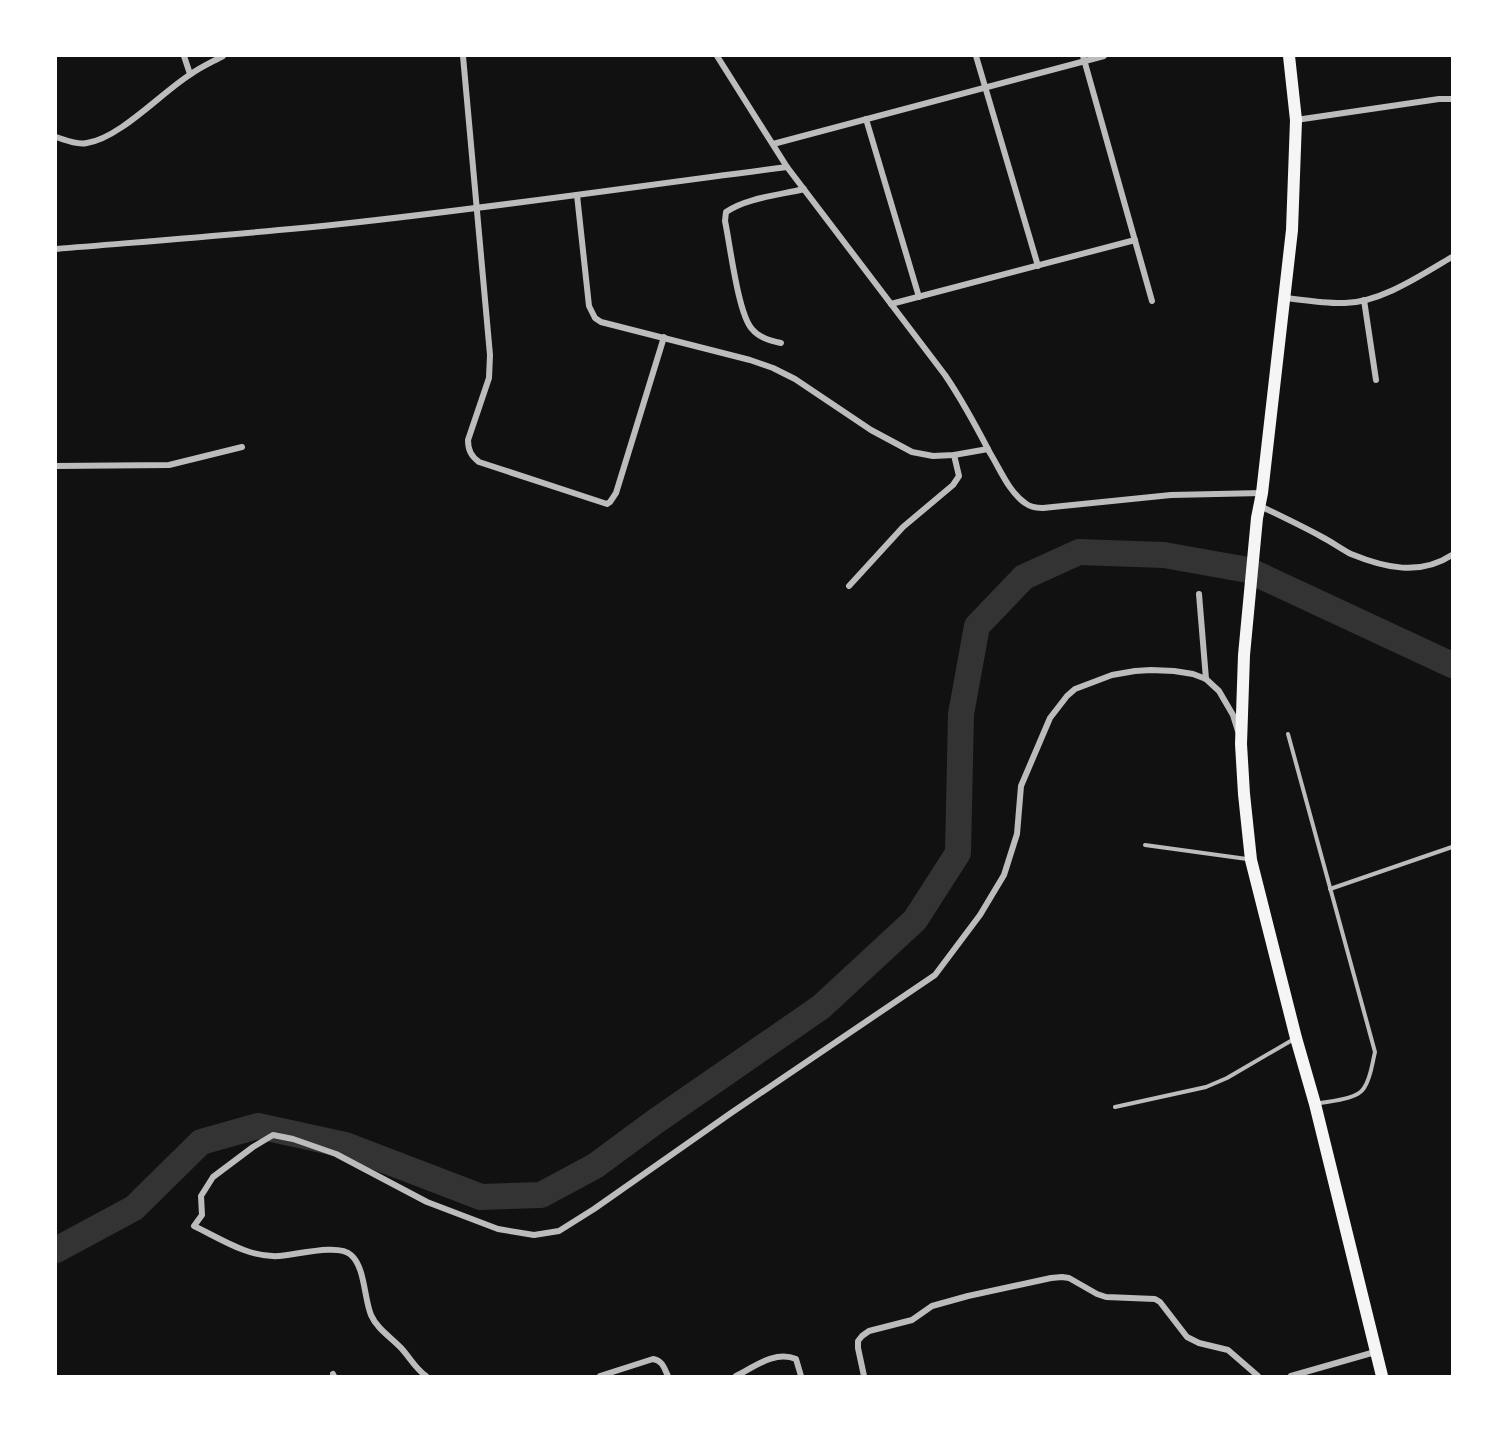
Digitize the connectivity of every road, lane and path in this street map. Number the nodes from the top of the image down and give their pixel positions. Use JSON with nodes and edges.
{"nodes":[{"id":1,"x":184,"y":56,"type":"edge"},
{"id":2,"x":223,"y":56,"type":"edge"},
{"id":3,"x":463,"y":56,"type":"edge"},
{"id":4,"x":717,"y":56,"type":"edge"},
{"id":5,"x":976,"y":56,"type":"edge"},
{"id":6,"x":1104,"y":56,"type":"edge"},
{"id":7,"x":1288,"y":56,"type":"edge"},
{"id":8,"x":1084,"y":58,"type":"edge"},
{"id":9,"x":190,"y":74,"type":"junction"},
{"id":10,"x":985,"y":87,"type":"junction"},
{"id":11,"x":1452,"y":99,"type":"edge"},
{"id":12,"x":866,"y":119,"type":"junction"},
{"id":13,"x":1296,"y":120,"type":"junction"},
{"id":14,"x":56,"y":137,"type":"edge"},
{"id":15,"x":772,"y":144,"type":"junction"},
{"id":16,"x":787,"y":167,"type":"junction"},
{"id":17,"x":804,"y":189,"type":"junction"},
{"id":18,"x":577,"y":195,"type":"junction"},
{"id":19,"x":476,"y":208,"type":"junction"},
{"id":20,"x":1135,"y":240,"type":"junction"},
{"id":21,"x":56,"y":249,"type":"edge"},
{"id":22,"x":1452,"y":257,"type":"edge"},
{"id":23,"x":1038,"y":266,"type":"junction"},
{"id":24,"x":919,"y":297,"type":"junction"},
{"id":25,"x":1284,"y":298,"type":"junction"},
{"id":26,"x":1364,"y":300,"type":"junction"},
{"id":27,"x":1152,"y":301,"type":"dead end"},
{"id":28,"x":891,"y":304,"type":"junction"},
{"id":29,"x":664,"y":337,"type":"junction"},
{"id":30,"x":781,"y":343,"type":"dead end"},
{"id":31,"x":1376,"y":380,"type":"dead end"},
{"id":32,"x":242,"y":447,"type":"dead end"},
{"id":33,"x":988,"y":449,"type":"junction"},
{"id":34,"x":954,"y":455,"type":"junction"},
{"id":35,"x":56,"y":466,"type":"edge"},
{"id":36,"x":1259,"y":506,"type":"junction"},
{"id":37,"x":1452,"y":555,"type":"edge"},
{"id":38,"x":849,"y":586,"type":"dead end"},
{"id":39,"x":1199,"y":594,"type":"dead end"},
{"id":40,"x":1206,"y":680,"type":"junction"},
{"id":41,"x":1288,"y":734,"type":"dead end"},
{"id":42,"x":1241,"y":744,"type":"junction"},
{"id":43,"x":1145,"y":845,"type":"dead end"},
{"id":44,"x":1452,"y":847,"type":"edge"},
{"id":45,"x":1251,"y":860,"type":"junction"},
{"id":46,"x":1330,"y":889,"type":"junction"},
{"id":47,"x":1296,"y":1038,"type":"junction"},
{"id":48,"x":1315,"y":1104,"type":"junction"},
{"id":49,"x":1115,"y":1107,"type":"dead end"},
{"id":50,"x":1375,"y":1352,"type":"junction"},
{"id":51,"x":623,"y":1373,"type":"edge"},
{"id":52,"x":426,"y":1377,"type":"edge"},
{"id":53,"x":600,"y":1377,"type":"edge"},
{"id":54,"x":668,"y":1377,"type":"edge"},
{"id":55,"x":736,"y":1377,"type":"edge"},
{"id":56,"x":801,"y":1377,"type":"edge"},
{"id":57,"x":864,"y":1377,"type":"edge"},
{"id":58,"x":1258,"y":1377,"type":"edge"},
{"id":59,"x":1291,"y":1377,"type":"edge"},
{"id":60,"x":1382,"y":1377,"type":"edge"}],
"edges":[{"from":1,"to":9,"type":"street"},
{"from":2,"to":9,"type":"street"},
{"from":3,"to":19,"type":"street"},
{"from":4,"to":15,"type":"street"},
{"from":5,"to":10,"type":"street"},
{"from":6,"to":8,"type":"street"},
{"from":7,"to":13,"type":"highway"},
{"from":8,"to":10,"type":"street"},
{"from":8,"to":20,"type":"street"},
{"from":9,"to":14,"type":"street"},
{"from":10,"to":12,"type":"street"},
{"from":10,"to":23,"type":"street"},
{"from":11,"to":13,"type":"street"},
{"from":12,"to":15,"type":"street"},
{"from":12,"to":24,"type":"street"},
{"from":13,"to":25,"type":"highway"},
{"from":15,"to":16,"type":"street"},
{"from":16,"to":17,"type":"street"},
{"from":16,"to":18,"type":"street"},
{"from":17,"to":28,"type":"street"},
{"from":17,"to":30,"type":"street"},
{"from":18,"to":19,"type":"street"},
{"from":18,"to":29,"type":"street"},
{"from":19,"to":21,"type":"street"},
{"from":19,"to":29,"type":"street"},
{"from":20,"to":23,"type":"street"},
{"from":20,"to":27,"type":"street"},
{"from":22,"to":26,"type":"street"},
{"from":23,"to":24,"type":"street"},
{"from":24,"to":28,"type":"street"},
{"from":25,"to":26,"type":"street"},
{"from":25,"to":36,"type":"highway"},
{"from":26,"to":31,"type":"street"},
{"from":28,"to":33,"type":"street"},
{"from":29,"to":34,"type":"street"},
{"from":32,"to":35,"type":"street"},
{"from":33,"to":34,"type":"street"},
{"from":33,"to":36,"type":"street"},
{"from":34,"to":38,"type":"street"},
{"from":36,"to":37,"type":"street"},
{"from":36,"to":42,"type":"highway"},
{"from":39,"to":40,"type":"street"},
{"from":40,"to":42,"type":"street"},
{"from":40,"to":52,"type":"street"},
{"from":41,"to":46,"type":"lane"},
{"from":42,"to":45,"type":"highway"},
{"from":43,"to":45,"type":"lane"},
{"from":44,"to":46,"type":"lane"},
{"from":45,"to":47,"type":"highway"},
{"from":46,"to":48,"type":"lane"},
{"from":47,"to":48,"type":"highway"},
{"from":47,"to":49,"type":"lane"},
{"from":48,"to":50,"type":"highway"},
{"from":50,"to":59,"type":"street"},
{"from":50,"to":60,"type":"highway"},
{"from":51,"to":53,"type":"street"},
{"from":51,"to":54,"type":"street"},
{"from":55,"to":56,"type":"street"},
{"from":57,"to":58,"type":"street"}]}
